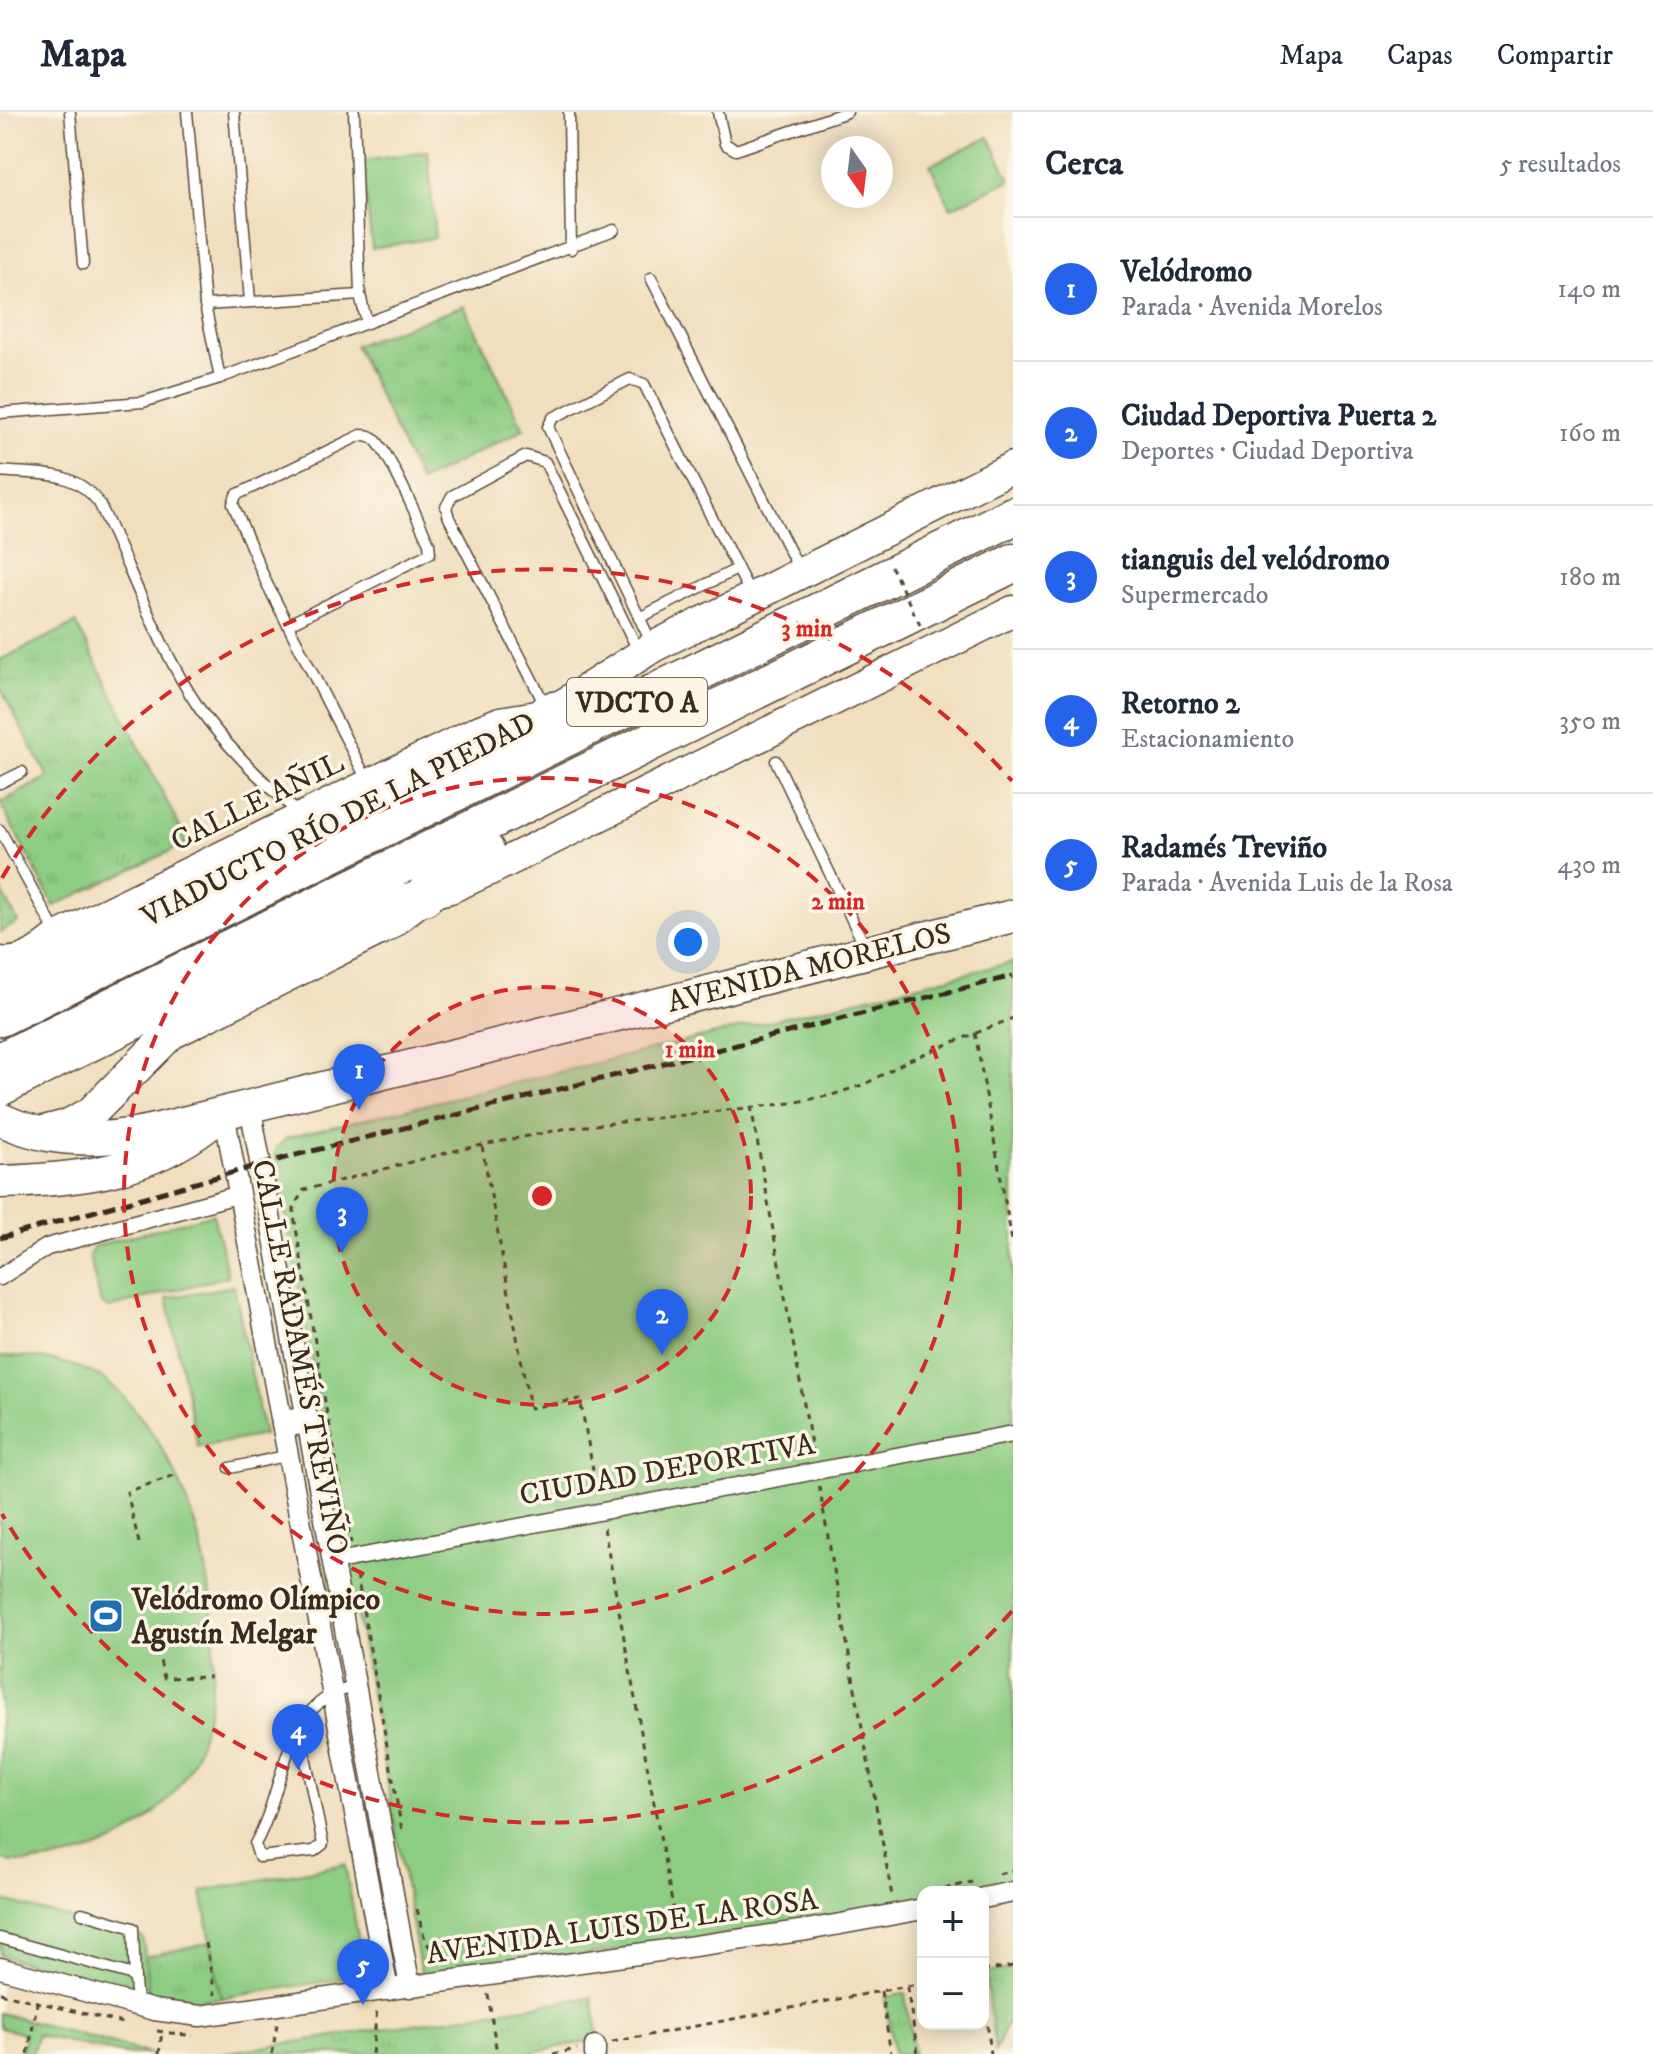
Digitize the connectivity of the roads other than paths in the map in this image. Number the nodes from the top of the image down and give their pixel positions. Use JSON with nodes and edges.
{"nodes":[{"id":1,"x":70,"y":112,"type":"edge"},
{"id":2,"x":187,"y":112,"type":"edge"},
{"id":3,"x":234,"y":112,"type":"edge"},
{"id":4,"x":354,"y":112,"type":"edge"},
{"id":5,"x":569,"y":112,"type":"edge"},
{"id":6,"x":718,"y":112,"type":"edge"},
{"id":7,"x":847,"y":112,"type":"edge"},
{"id":8,"x":614,"y":230,"type":"dead end"},
{"id":9,"x":571,"y":249,"type":"junction"},
{"id":10,"x":83,"y":264,"type":"dead end"},
{"id":11,"x":651,"y":278,"type":"dead end"},
{"id":12,"x":360,"y":295,"type":"junction"},
{"id":13,"x":250,"y":301,"type":"junction"},
{"id":14,"x":205,"y":305,"type":"junction"},
{"id":15,"x":367,"y":323,"type":"junction"},
{"id":16,"x":220,"y":378,"type":"junction"},
{"id":17,"x":0,"y":413,"type":"edge"},
{"id":18,"x":1013,"y":467,"type":"edge"},
{"id":19,"x":0,"y":471,"type":"edge"},
{"id":20,"x":1013,"y":516,"type":"edge"},
{"id":21,"x":1013,"y":563,"type":"edge"},
{"id":22,"x":737,"y":569,"type":"junction"},
{"id":23,"x":801,"y":572,"type":"junction"},
{"id":24,"x":752,"y":597,"type":"junction"},
{"id":25,"x":1013,"y":611,"type":"edge"},
{"id":26,"x":639,"y":618,"type":"junction"},
{"id":27,"x":289,"y":624,"type":"junction"},
{"id":28,"x":785,"y":628,"type":"junction"},
{"id":29,"x":846,"y":646,"type":"junction"},
{"id":30,"x":647,"y":651,"type":"junction"},
{"id":31,"x":549,"y":712,"type":"junction"},
{"id":32,"x":776,"y":761,"type":"dead end"},
{"id":33,"x":22,"y":772,"type":"dead end"},
{"id":34,"x":368,"y":782,"type":"junction"},
{"id":35,"x":0,"y":783,"type":"edge"},
{"id":36,"x":302,"y":816,"type":"junction"},
{"id":37,"x":0,"y":830,"type":"edge"},
{"id":38,"x":424,"y":896,"type":"junction"},
{"id":39,"x":1013,"y":916,"type":"edge"},
{"id":40,"x":57,"y":935,"type":"junction"},
{"id":41,"x":868,"y":953,"type":"junction"},
{"id":42,"x":0,"y":960,"type":"edge"},
{"id":43,"x":0,"y":988,"type":"edge"},
{"id":44,"x":0,"y":1017,"type":"edge"},
{"id":45,"x":0,"y":1062,"type":"edge"},
{"id":46,"x":0,"y":1091,"type":"edge"},
{"id":47,"x":237,"y":1110,"type":"junction"},
{"id":48,"x":0,"y":1119,"type":"edge"},
{"id":49,"x":37,"y":1133,"type":"junction"},
{"id":50,"x":0,"y":1182,"type":"edge"},
{"id":51,"x":240,"y":1194,"type":"junction"},
{"id":52,"x":0,"y":1277,"type":"edge"},
{"id":53,"x":295,"y":1422,"type":"junction"},
{"id":54,"x":1013,"y":1434,"type":"edge"},
{"id":55,"x":290,"y":1455,"type":"junction"},
{"id":56,"x":230,"y":1468,"type":"dead end"},
{"id":57,"x":332,"y":1562,"type":"junction"},
{"id":58,"x":355,"y":1687,"type":"junction"},
{"id":59,"x":334,"y":1691,"type":"junction"},
{"id":60,"x":299,"y":1727,"type":"junction"},
{"id":61,"x":1013,"y":1892,"type":"edge"},
{"id":62,"x":989,"y":1897,"type":"edge"},
{"id":63,"x":917,"y":1910,"type":"edge"},
{"id":64,"x":82,"y":1913,"type":"dead end"},
{"id":65,"x":0,"y":1938,"type":"edge"},
{"id":66,"x":0,"y":1968,"type":"edge"},
{"id":67,"x":135,"y":1980,"type":"junction"},
{"id":68,"x":410,"y":1987,"type":"junction"},
{"id":69,"x":388,"y":1990,"type":"junction"},
{"id":70,"x":137,"y":2005,"type":"junction"}],
"edges":[{"from":1,"to":10,"type":"lane"},
{"from":2,"to":14,"type":"lane"},
{"from":3,"to":13,"type":"lane"},
{"from":4,"to":12,"type":"lane"},
{"from":5,"to":9,"type":"lane"},
{"from":6,"to":7,"type":"lane"},
{"from":8,"to":9,"type":"lane"},
{"from":9,"to":15,"type":"lane"},
{"from":11,"to":23,"type":"lane"},
{"from":12,"to":13,"type":"lane"},
{"from":12,"to":15,"type":"lane"},
{"from":13,"to":14,"type":"lane"},
{"from":14,"to":16,"type":"lane"},
{"from":15,"to":16,"type":"lane"},
{"from":16,"to":17,"type":"lane"},
{"from":18,"to":23,"type":"main road","name":"VIADUCTO RÍO DE LA PIEDAD"},
{"from":19,"to":36,"type":"lane"},
{"from":20,"to":28,"type":"highway","name":"VIADUCTO RÍO DE LA PIEDAD","number":"VDCTO A"},
{"from":21,"to":29,"type":"highway","number":"VDCTO A"},
{"from":22,"to":24,"type":"lane"},
{"from":22,"to":26,"type":"lane"},
{"from":22,"to":26,"type":"lane"},
{"from":23,"to":24,"type":"main road","name":"VIADUCTO RÍO DE LA PIEDAD"},
{"from":24,"to":30,"type":"main road","name":"VIADUCTO RÍO DE LA PIEDAD"},
{"from":25,"to":38,"type":"main road"},
{"from":26,"to":30,"type":"lane"},
{"from":27,"to":27,"type":"lane"},
{"from":27,"to":34,"type":"lane"},
{"from":28,"to":31,"type":"highway"},
{"from":28,"to":44,"type":"highway","name":"VIADUCTO RÍO DE LA PIEDAD","number":"VDCTO A"},
{"from":29,"to":38,"type":"highway"},
{"from":29,"to":45,"type":"highway","number":"VDCTO A"},
{"from":30,"to":31,"type":"main road","name":"VIADUCTO RÍO DE LA PIEDAD"},
{"from":30,"to":31,"type":"lane"},
{"from":31,"to":34,"type":"street","name":"CALLE AÑIL"},
{"from":31,"to":43,"type":"main road","name":"VIADUCTO RÍO DE LA PIEDAD"},
{"from":32,"to":41,"type":"lane"},
{"from":33,"to":35,"type":"lane"},
{"from":34,"to":36,"type":"street","name":"CALLE AÑIL"},
{"from":36,"to":40,"type":"street","name":"CALLE AÑIL"},
{"from":37,"to":40,"type":"lane"},
{"from":38,"to":46,"type":"main road"},
{"from":38,"to":49,"type":"main road"},
{"from":39,"to":41,"type":"main road","name":"AVENIDA MORELOS"},
{"from":40,"to":42,"type":"street","name":"CALLE AÑIL"},
{"from":41,"to":47,"type":"main road","name":"AVENIDA MORELOS"},
{"from":47,"to":49,"type":"main road","name":"AVENIDA MORELOS"},
{"from":47,"to":50,"type":"main road"},
{"from":47,"to":51,"type":"street","name":"CALLE RADAMÉS TREVIÑO"},
{"from":47,"to":53,"type":"street","name":"CALLE RADAMÉS TREVIÑO"},
{"from":48,"to":49,"type":"main road","name":"AVENIDA MORELOS"},
{"from":51,"to":52,"type":"street"},
{"from":51,"to":53,"type":"street","name":"CALLE RADAMÉS TREVIÑO"},
{"from":53,"to":55,"type":"street","name":"CALLE RADAMÉS TREVIÑO"},
{"from":53,"to":57,"type":"street","name":"CALLE RADAMÉS TREVIÑO"},
{"from":54,"to":57,"type":"street","name":"CIUDAD DEPORTIVA"},
{"from":55,"to":56,"type":"lane"},
{"from":55,"to":59,"type":"street","name":"CALLE RADAMÉS TREVIÑO"},
{"from":57,"to":58,"type":"street","name":"CALLE RADAMÉS TREVIÑO"},
{"from":58,"to":59,"type":"lane"},
{"from":58,"to":68,"type":"street","name":"CALLE RADAMÉS TREVIÑO"},
{"from":59,"to":60,"type":"lane"},
{"from":59,"to":69,"type":"street","name":"CALLE RADAMÉS TREVIÑO"},
{"from":60,"to":60,"type":"lane"},
{"from":61,"to":62,"type":"street"},
{"from":63,"to":68,"type":"street","name":"AVENIDA LUIS DE LA ROSA"},
{"from":64,"to":67,"type":"lane"},
{"from":65,"to":67,"type":"lane"},
{"from":66,"to":70,"type":"street","name":"AVENIDA LUIS DE LA ROSA"},
{"from":67,"to":70,"type":"lane"},
{"from":68,"to":69,"type":"street","name":"AVENIDA LUIS DE LA ROSA"},
{"from":69,"to":70,"type":"street","name":"AVENIDA LUIS DE LA ROSA"}]}
